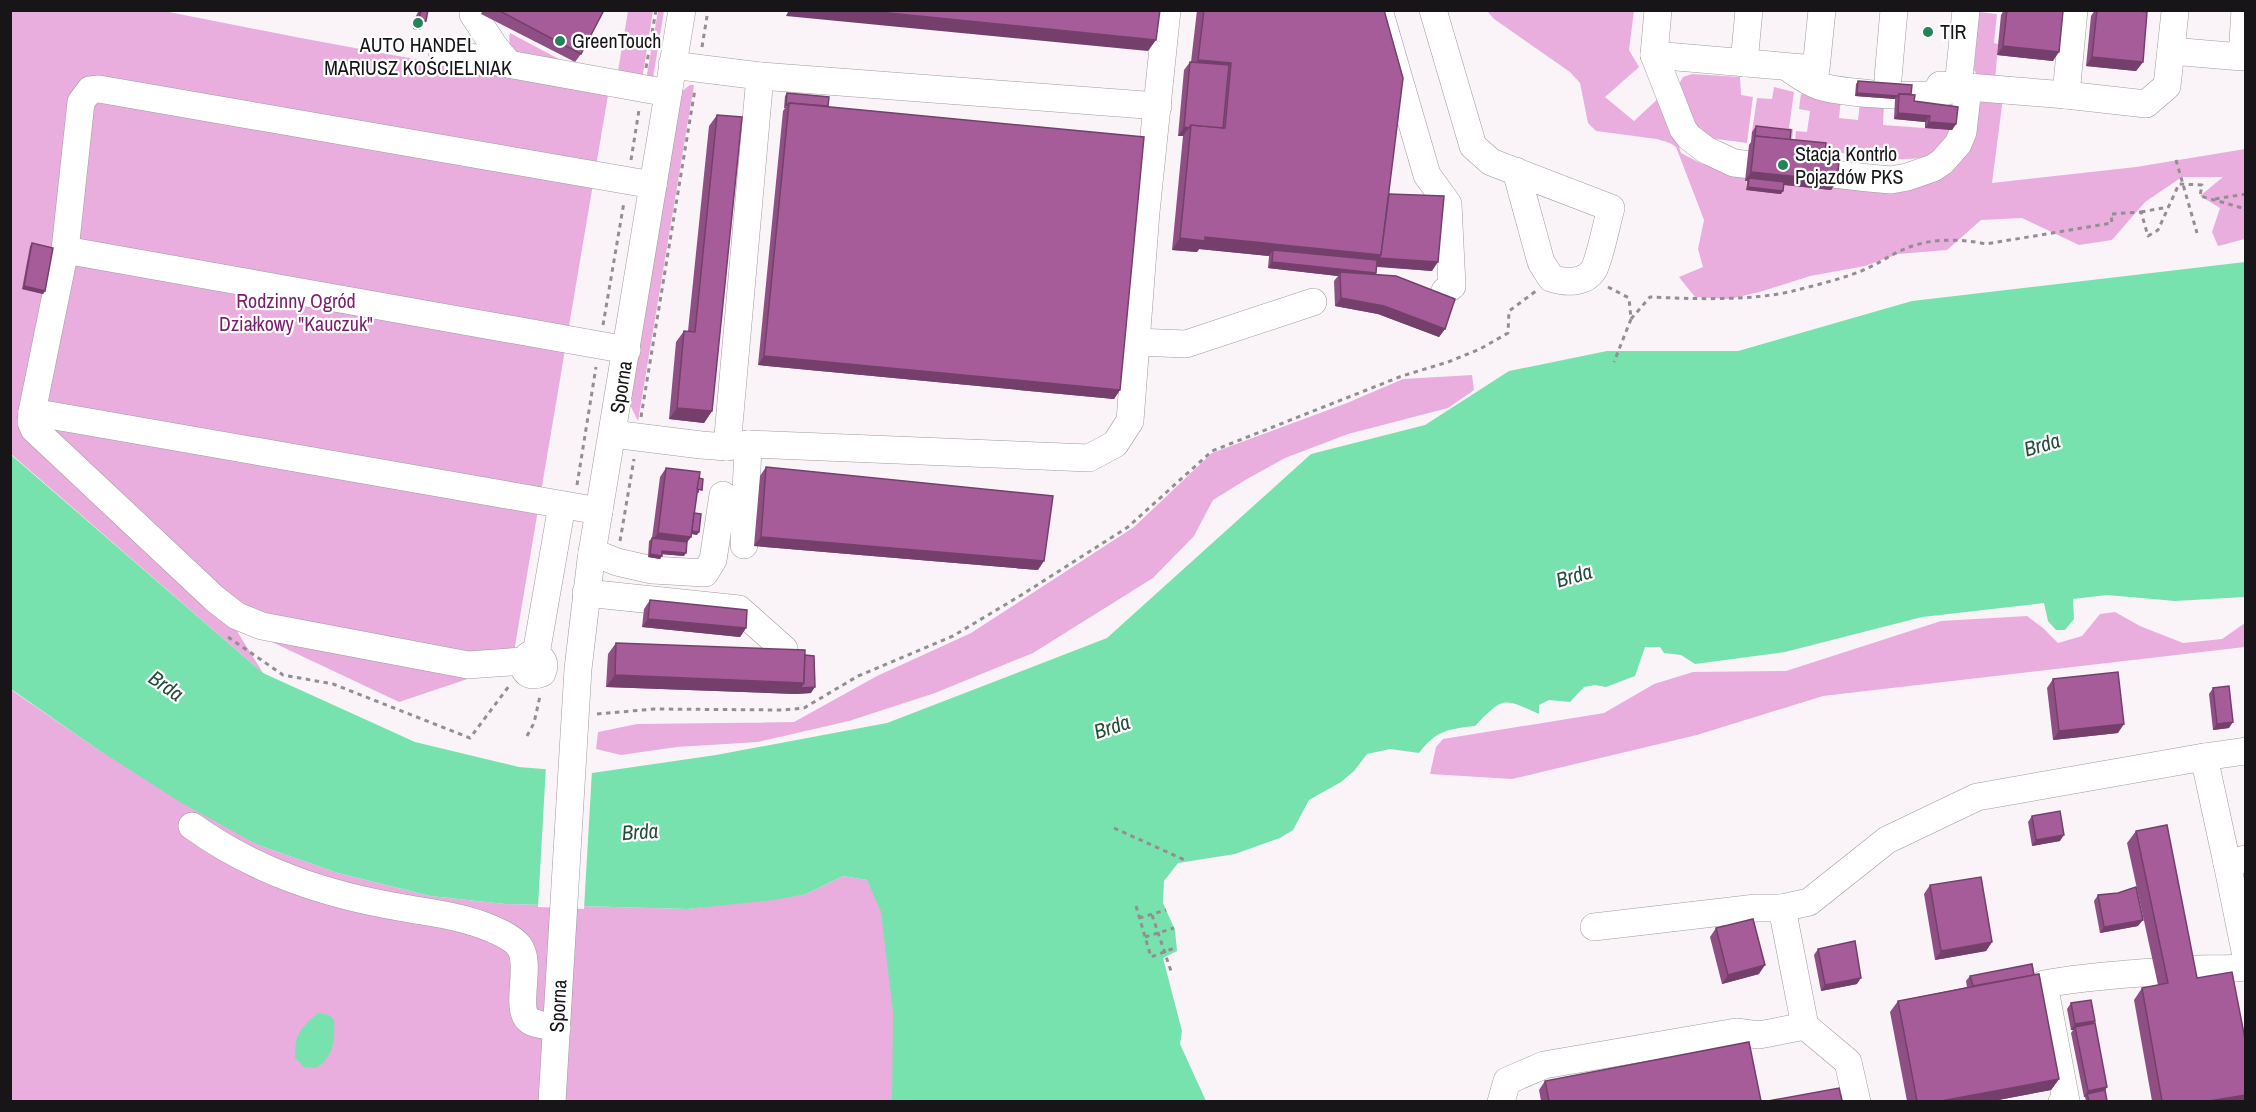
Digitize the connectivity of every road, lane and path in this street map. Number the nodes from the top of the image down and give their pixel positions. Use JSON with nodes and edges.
{"nodes":[{"id":1,"x":473,"y":10,"type":"edge"},
{"id":2,"x":682,"y":10,"type":"edge"},
{"id":3,"x":708,"y":10,"type":"edge"},
{"id":4,"x":1167,"y":10,"type":"edge"},
{"id":5,"x":1379,"y":10,"type":"edge"},
{"id":6,"x":1433,"y":10,"type":"edge"},
{"id":7,"x":1658,"y":10,"type":"edge"},
{"id":8,"x":1749,"y":10,"type":"edge"},
{"id":9,"x":1822,"y":10,"type":"edge"},
{"id":10,"x":1894,"y":10,"type":"edge"},
{"id":11,"x":1966,"y":10,"type":"edge"},
{"id":12,"x":2074,"y":10,"type":"edge"},
{"id":13,"x":2245,"y":10,"type":"edge"},
{"id":14,"x":2175,"y":12,"type":"edge"},
{"id":15,"x":2171,"y":51,"type":"junction"},
{"id":16,"x":442,"y":52,"type":"dead end"},
{"id":17,"x":1654,"y":55,"type":"junction"},
{"id":18,"x":1744,"y":63,"type":"junction"},
{"id":19,"x":509,"y":64,"type":"junction"},
{"id":20,"x":672,"y":64,"type":"junction"},
{"id":21,"x":1787,"y":67,"type":"junction"},
{"id":22,"x":699,"y":68,"type":"junction"},
{"id":23,"x":1816,"y":69,"type":"junction"},
{"id":24,"x":760,"y":76,"type":"junction"},
{"id":25,"x":1888,"y":78,"type":"junction"},
{"id":26,"x":1963,"y":87,"type":"junction"},
{"id":27,"x":668,"y":93,"type":"junction"},
{"id":28,"x":2066,"y":95,"type":"junction"},
{"id":29,"x":1158,"y":106,"type":"junction"},
{"id":30,"x":2176,"y":160,"type":"dead end"},
{"id":31,"x":1516,"y":171,"type":"junction"},
{"id":32,"x":2184,"y":184,"type":"junction"},
{"id":33,"x":654,"y":185,"type":"junction"},
{"id":34,"x":2246,"y":194,"type":"edge"},
{"id":35,"x":2212,"y":199,"type":"junction"},
{"id":36,"x":2168,"y":207,"type":"junction"},
{"id":37,"x":2246,"y":209,"type":"edge"},
{"id":38,"x":2141,"y":212,"type":"junction"},
{"id":39,"x":2197,"y":233,"type":"dead end"},
{"id":40,"x":65,"y":249,"type":"junction"},
{"id":41,"x":1594,"y":270,"type":"junction"},
{"id":42,"x":1551,"y":278,"type":"junction"},
{"id":43,"x":1445,"y":291,"type":"dead end"},
{"id":44,"x":1313,"y":302,"type":"dead end"},
{"id":45,"x":1631,"y":319,"type":"junction"},
{"id":46,"x":1135,"y":342,"type":"junction"},
{"id":47,"x":627,"y":350,"type":"junction"},
{"id":48,"x":1614,"y":362,"type":"dead end"},
{"id":49,"x":32,"y":412,"type":"junction"},
{"id":50,"x":626,"y":435,"type":"junction"},
{"id":51,"x":737,"y":446,"type":"junction"},
{"id":52,"x":723,"y":495,"type":"dead end"},
{"id":53,"x":562,"y":505,"type":"junction"},
{"id":54,"x":599,"y":511,"type":"junction"},
{"id":55,"x":744,"y":545,"type":"dead end"},
{"id":56,"x":605,"y":557,"type":"junction"},
{"id":57,"x":586,"y":593,"type":"junction"},
{"id":58,"x":784,"y":649,"type":"edge"},
{"id":59,"x":534,"y":663,"type":"junction"},
{"id":60,"x":590,"y":715,"type":"dead end"},
{"id":61,"x":527,"y":736,"type":"dead end"},
{"id":62,"x":2246,"y":751,"type":"edge"},
{"id":63,"x":2204,"y":758,"type":"junction"},
{"id":64,"x":192,"y":826,"type":"dead end"},
{"id":65,"x":1114,"y":828,"type":"dead end"},
{"id":66,"x":1187,"y":861,"type":"dead end"},
{"id":67,"x":2236,"y":861,"type":"edge"},
{"id":68,"x":1136,"y":906,"type":"dead end"},
{"id":69,"x":1782,"y":908,"type":"junction"},
{"id":70,"x":1166,"y":910,"type":"dead end"},
{"id":71,"x":1152,"y":915,"type":"junction"},
{"id":72,"x":1139,"y":918,"type":"junction"},
{"id":73,"x":1594,"y":927,"type":"dead end"},
{"id":74,"x":1174,"y":928,"type":"dead end"},
{"id":75,"x":1158,"y":933,"type":"junction"},
{"id":76,"x":1145,"y":937,"type":"junction"},
{"id":77,"x":1177,"y":947,"type":"dead end"},
{"id":78,"x":1165,"y":952,"type":"junction"},
{"id":79,"x":2246,"y":956,"type":"edge"},
{"id":80,"x":2246,"y":967,"type":"edge"},
{"id":81,"x":1171,"y":971,"type":"dead end"},
{"id":82,"x":1805,"y":1026,"type":"junction"},
{"id":83,"x":557,"y":1028,"type":"junction"},
{"id":84,"x":552,"y":1101,"type":"edge"},
{"id":85,"x":1501,"y":1101,"type":"edge"},
{"id":86,"x":1857,"y":1101,"type":"edge"},
{"id":87,"x":2062,"y":1101,"type":"edge"}],
"edges":[{"from":1,"to":19,"type":"street"},
{"from":2,"to":20,"type":"street","name":"Sporna"},
{"from":3,"to":22,"type":"path"},
{"from":4,"to":29,"type":"street"},
{"from":5,"to":43,"type":"street"},
{"from":6,"to":31,"type":"street"},
{"from":7,"to":17,"type":"street"},
{"from":8,"to":18,"type":"street"},
{"from":9,"to":23,"type":"street"},
{"from":10,"to":25,"type":"street"},
{"from":11,"to":26,"type":"street"},
{"from":12,"to":28,"type":"street"},
{"from":13,"to":15,"type":"street"},
{"from":14,"to":15,"type":"street"},
{"from":15,"to":28,"type":"street"},
{"from":16,"to":19,"type":"street"},
{"from":17,"to":18,"type":"street"},
{"from":17,"to":26,"type":"street"},
{"from":18,"to":21,"type":"street"},
{"from":19,"to":27,"type":"street"},
{"from":20,"to":22,"type":"street"},
{"from":20,"to":27,"type":"street","name":"Sporna"},
{"from":21,"to":23,"type":"street"},
{"from":21,"to":26,"type":"street"},
{"from":22,"to":24,"type":"street"},
{"from":22,"to":50,"type":"path"},
{"from":23,"to":25,"type":"street"},
{"from":24,"to":29,"type":"street"},
{"from":24,"to":51,"type":"street"},
{"from":25,"to":26,"type":"street"},
{"from":26,"to":28,"type":"street"},
{"from":27,"to":33,"type":"street","name":"Sporna"},
{"from":29,"to":46,"type":"street"},
{"from":30,"to":32,"type":"path"},
{"from":31,"to":41,"type":"street"},
{"from":31,"to":42,"type":"street"},
{"from":32,"to":35,"type":"path"},
{"from":32,"to":36,"type":"path"},
{"from":32,"to":39,"type":"path"},
{"from":33,"to":40,"type":"street"},
{"from":33,"to":47,"type":"street","name":"Sporna"},
{"from":34,"to":35,"type":"path"},
{"from":35,"to":37,"type":"path"},
{"from":36,"to":38,"type":"path"},
{"from":36,"to":38,"type":"path"},
{"from":38,"to":45,"type":"path"},
{"from":40,"to":47,"type":"street"},
{"from":40,"to":49,"type":"street"},
{"from":41,"to":42,"type":"street"},
{"from":41,"to":45,"type":"path"},
{"from":42,"to":60,"type":"path"},
{"from":44,"to":46,"type":"street"},
{"from":45,"to":48,"type":"path"},
{"from":46,"to":51,"type":"street"},
{"from":47,"to":50,"type":"street","name":"Sporna"},
{"from":49,"to":53,"type":"street"},
{"from":49,"to":59,"type":"street"},
{"from":50,"to":51,"type":"street"},
{"from":50,"to":54,"type":"street","name":"Sporna"},
{"from":50,"to":56,"type":"path"},
{"from":51,"to":55,"type":"street"},
{"from":52,"to":56,"type":"street"},
{"from":53,"to":54,"type":"street"},
{"from":53,"to":59,"type":"street"},
{"from":54,"to":56,"type":"street","name":"Sporna"},
{"from":56,"to":57,"type":"street","name":"Sporna"},
{"from":57,"to":58,"type":"street"},
{"from":57,"to":83,"type":"street","name":"Sporna"},
{"from":59,"to":61,"type":"path"},
{"from":62,"to":63,"type":"street"},
{"from":63,"to":67,"type":"street"},
{"from":63,"to":69,"type":"street"},
{"from":64,"to":83,"type":"street"},
{"from":65,"to":66,"type":"path"},
{"from":67,"to":79,"type":"street"},
{"from":68,"to":72,"type":"path"},
{"from":69,"to":73,"type":"street"},
{"from":69,"to":82,"type":"street"},
{"from":70,"to":71,"type":"path"},
{"from":71,"to":72,"type":"path"},
{"from":71,"to":75,"type":"path"},
{"from":72,"to":76,"type":"path"},
{"from":74,"to":75,"type":"path"},
{"from":75,"to":76,"type":"path"},
{"from":75,"to":78,"type":"path"},
{"from":76,"to":78,"type":"path"},
{"from":77,"to":78,"type":"path"},
{"from":78,"to":81,"type":"path"},
{"from":80,"to":87,"type":"street"},
{"from":82,"to":85,"type":"street"},
{"from":82,"to":86,"type":"street"},
{"from":83,"to":84,"type":"street","name":"Sporna"}]}
